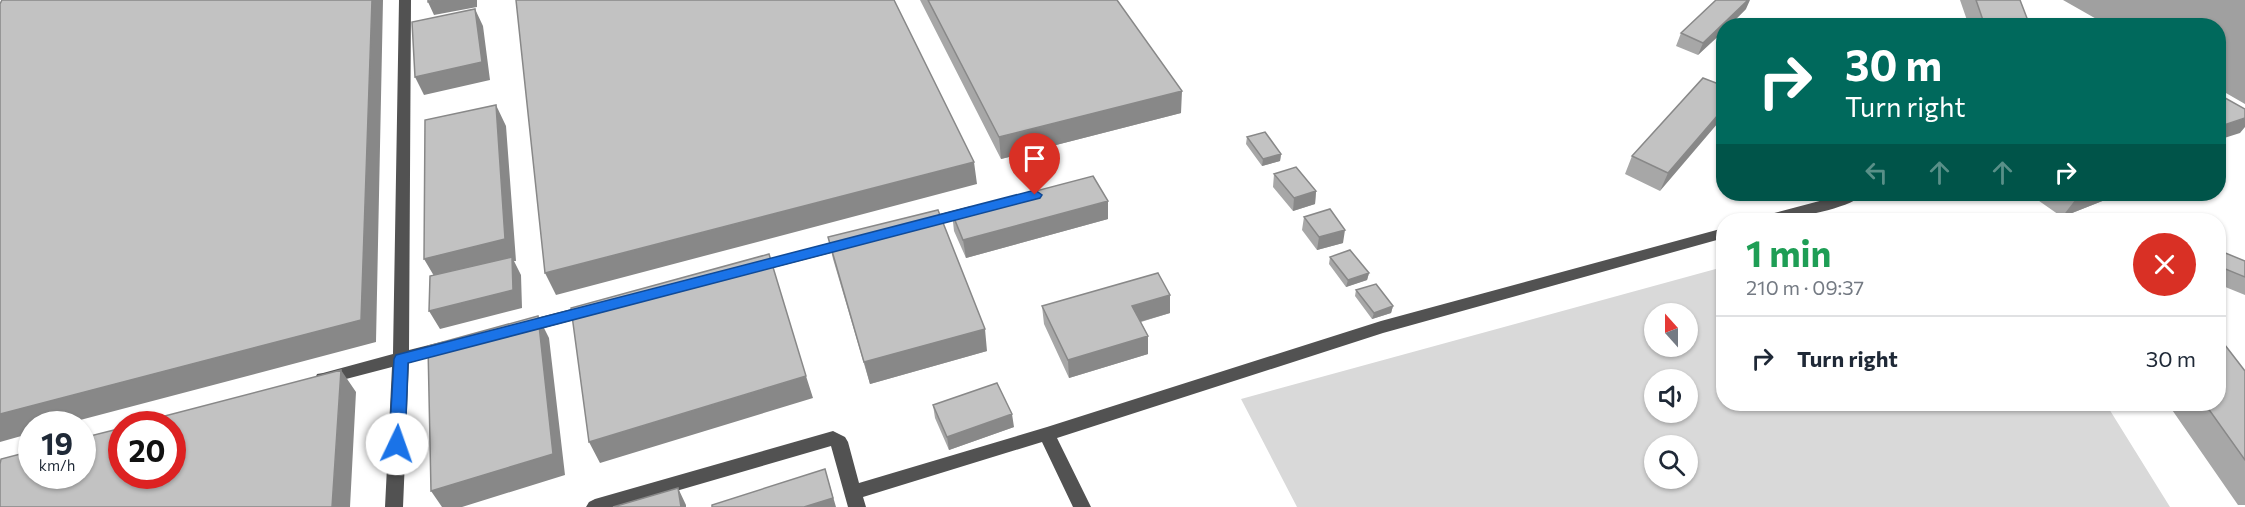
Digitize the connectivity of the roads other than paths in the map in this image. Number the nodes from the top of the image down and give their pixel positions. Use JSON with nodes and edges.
{"nodes":[{"id":1,"x":405,"y":0,"type":"edge"},
{"id":2,"x":1840,"y":201,"type":"edge"},
{"id":3,"x":989,"y":207,"type":"edge"},
{"id":4,"x":1795,"y":213,"type":"edge"},
{"id":5,"x":908,"y":228,"type":"edge"},
{"id":6,"x":1716,"y":235,"type":"edge"},
{"id":7,"x":862,"y":240,"type":"edge"},
{"id":8,"x":735,"y":272,"type":"edge"},
{"id":9,"x":609,"y":305,"type":"edge"},
{"id":10,"x":505,"y":332,"type":"edge"},
{"id":11,"x":459,"y":344,"type":"edge"},
{"id":12,"x":401,"y":359,"type":"junction"},
{"id":13,"x":311,"y":383,"type":"edge"},
{"id":14,"x":1047,"y":434,"type":"junction"},
{"id":15,"x":855,"y":500,"type":"edge"},
{"id":16,"x":394,"y":507,"type":"edge"},
{"id":17,"x":595,"y":507,"type":"edge"},
{"id":18,"x":1082,"y":507,"type":"edge"}],
"edges":[{"from":1,"to":12,"type":"lane"},
{"from":2,"to":4,"type":"lane"},
{"from":3,"to":5,"type":"lane"},
{"from":6,"to":14,"type":"lane"},
{"from":7,"to":8,"type":"lane"},
{"from":9,"to":10,"type":"lane"},
{"from":11,"to":12,"type":"lane"},
{"from":12,"to":13,"type":"lane"},
{"from":12,"to":16,"type":"lane"},
{"from":14,"to":15,"type":"lane"},
{"from":14,"to":18,"type":"lane"},
{"from":15,"to":17,"type":"lane"}]}
